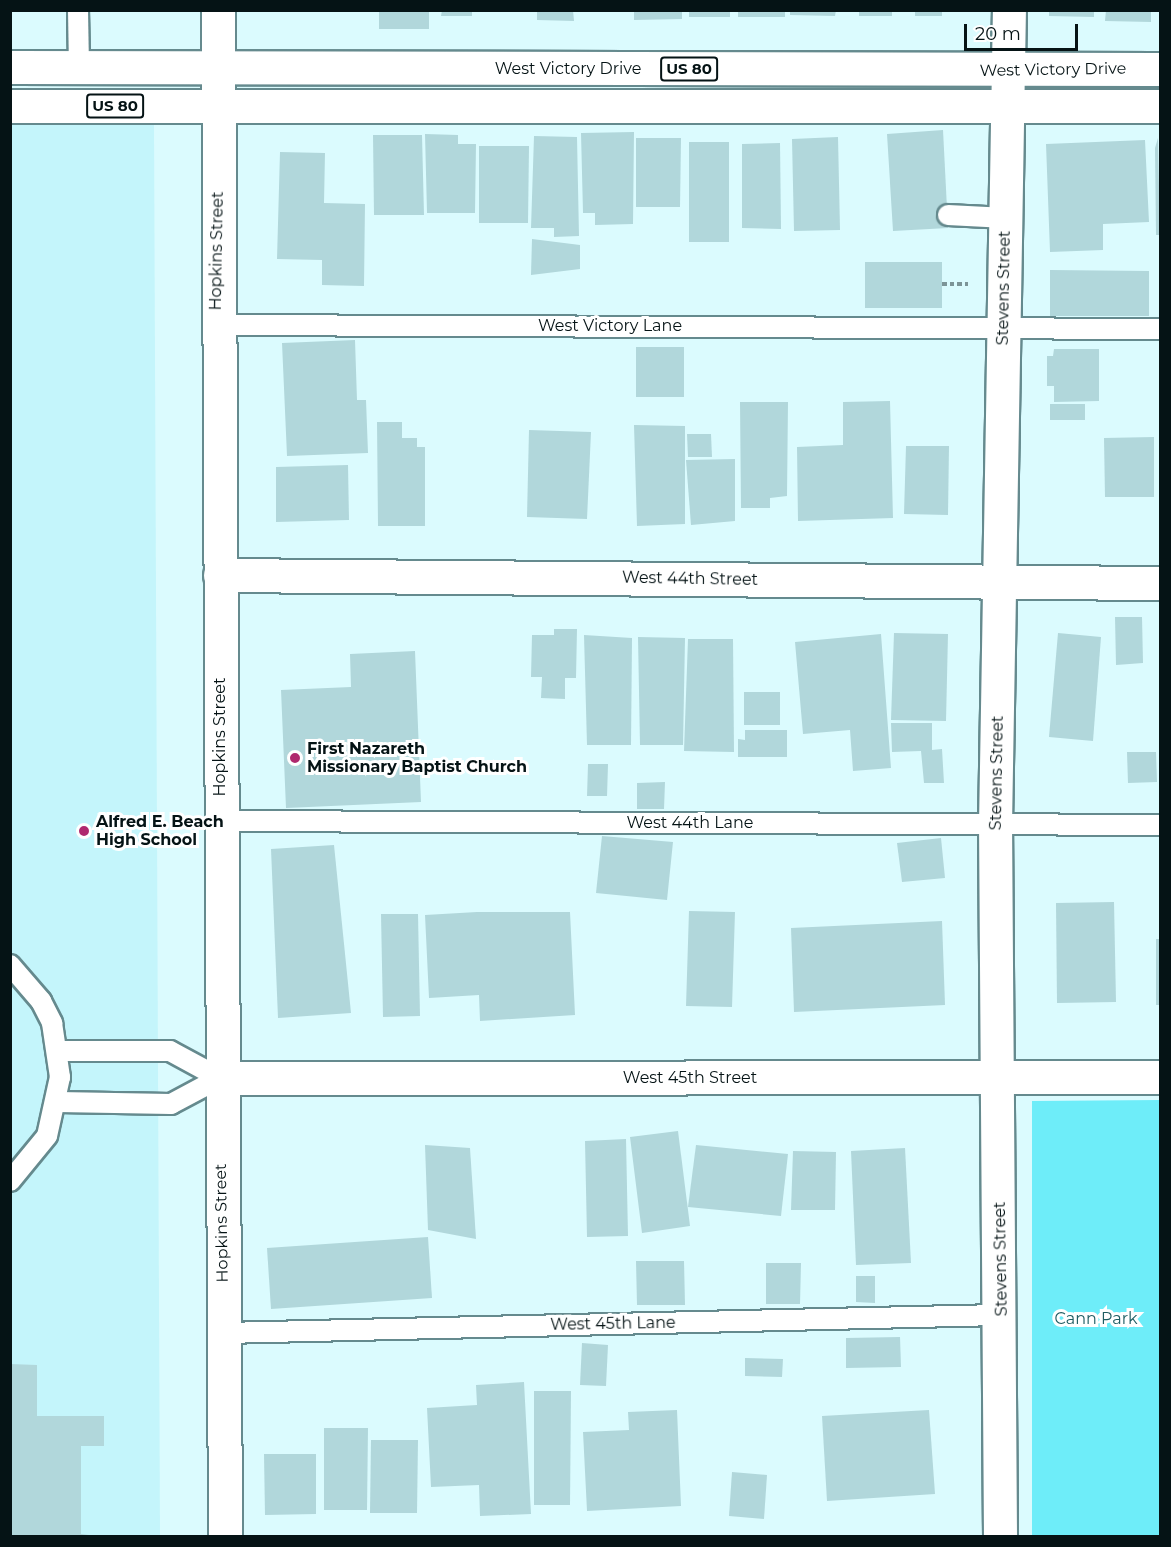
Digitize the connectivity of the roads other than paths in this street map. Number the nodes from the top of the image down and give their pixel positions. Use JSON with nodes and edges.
{"nodes":[{"id":1,"x":78,"y":10,"type":"edge"},
{"id":2,"x":218,"y":10,"type":"edge"},
{"id":3,"x":1009,"y":10,"type":"edge"},
{"id":4,"x":10,"y":67,"type":"edge"},
{"id":5,"x":80,"y":67,"type":"junction"},
{"id":6,"x":217,"y":67,"type":"junction"},
{"id":7,"x":1161,"y":69,"type":"edge"},
{"id":8,"x":1009,"y":71,"type":"junction"},
{"id":9,"x":10,"y":106,"type":"edge"},
{"id":10,"x":219,"y":106,"type":"junction"},
{"id":11,"x":1161,"y":106,"type":"edge"},
{"id":12,"x":1009,"y":108,"type":"junction"},
{"id":13,"x":948,"y":215,"type":"dead end"},
{"id":14,"x":1006,"y":218,"type":"junction"},
{"id":15,"x":216,"y":326,"type":"junction"},
{"id":16,"x":1003,"y":326,"type":"junction"},
{"id":17,"x":1161,"y":329,"type":"edge"},
{"id":18,"x":220,"y":575,"type":"junction"},
{"id":19,"x":1001,"y":582,"type":"junction"},
{"id":20,"x":1161,"y":582,"type":"edge"},
{"id":21,"x":220,"y":821,"type":"junction"},
{"id":22,"x":995,"y":825,"type":"junction"},
{"id":23,"x":1161,"y":825,"type":"edge"},
{"id":24,"x":10,"y":965,"type":"edge"},
{"id":25,"x":58,"y":1051,"type":"junction"},
{"id":26,"x":1161,"y":1077,"type":"edge"},
{"id":27,"x":220,"y":1078,"type":"junction"},
{"id":28,"x":998,"y":1078,"type":"junction"},
{"id":29,"x":58,"y":1102,"type":"junction"},
{"id":30,"x":10,"y":1181,"type":"edge"},
{"id":31,"x":1002,"y":1315,"type":"junction"},
{"id":32,"x":224,"y":1333,"type":"junction"},
{"id":33,"x":225,"y":1536,"type":"edge"},
{"id":34,"x":1000,"y":1536,"type":"edge"}],
"edges":[{"from":1,"to":5,"type":"lane"},
{"from":2,"to":6,"type":"street","name":"Hopkins Street"},
{"from":3,"to":8,"type":"street","name":"Stevens Street"},
{"from":4,"to":5,"type":"street","name":"West Victory Drive","number":"US 80"},
{"from":5,"to":6,"type":"street","name":"West Victory Drive","number":"US 80"},
{"from":6,"to":8,"type":"street","name":"West Victory Drive","number":"US 80"},
{"from":6,"to":10,"type":"street","name":"Hopkins Street"},
{"from":7,"to":8,"type":"street","name":"West Victory Drive","number":"US 80"},
{"from":8,"to":12,"type":"street","name":"Stevens Street"},
{"from":9,"to":10,"type":"street","number":"US 80"},
{"from":10,"to":12,"type":"street","number":"US 80"},
{"from":10,"to":15,"type":"street","name":"Hopkins Street"},
{"from":11,"to":12,"type":"street","number":"US 80"},
{"from":12,"to":14,"type":"street","name":"Stevens Street"},
{"from":13,"to":14,"type":"lane"},
{"from":14,"to":16,"type":"street","name":"Stevens Street"},
{"from":15,"to":16,"type":"lane","name":"West Victory Lane"},
{"from":15,"to":18,"type":"street","name":"Hopkins Street"},
{"from":16,"to":17,"type":"lane","name":"West Victory Lane"},
{"from":16,"to":19,"type":"street","name":"Stevens Street"},
{"from":18,"to":19,"type":"street","name":"West 44th Street"},
{"from":18,"to":21,"type":"street","name":"Hopkins Street"},
{"from":19,"to":20,"type":"street","name":"West 44th Street"},
{"from":19,"to":22,"type":"street","name":"Stevens Street"},
{"from":21,"to":22,"type":"lane","name":"West 44th Lane"},
{"from":21,"to":27,"type":"street","name":"Hopkins Street"},
{"from":22,"to":23,"type":"lane","name":"West 44th Lane"},
{"from":22,"to":28,"type":"street","name":"Stevens Street"},
{"from":24,"to":25,"type":"lane"},
{"from":25,"to":27,"type":"lane"},
{"from":25,"to":29,"type":"lane"},
{"from":26,"to":28,"type":"street","name":"West 45th Street"},
{"from":27,"to":28,"type":"street","name":"West 45th Street"},
{"from":27,"to":29,"type":"lane"},
{"from":27,"to":32,"type":"street","name":"Hopkins Street"},
{"from":28,"to":31,"type":"street","name":"Stevens Street"},
{"from":29,"to":30,"type":"lane"},
{"from":31,"to":32,"type":"lane","name":"West 45th Lane"},
{"from":31,"to":34,"type":"street","name":"Stevens Street"},
{"from":32,"to":33,"type":"street","name":"Hopkins Street"}]}
